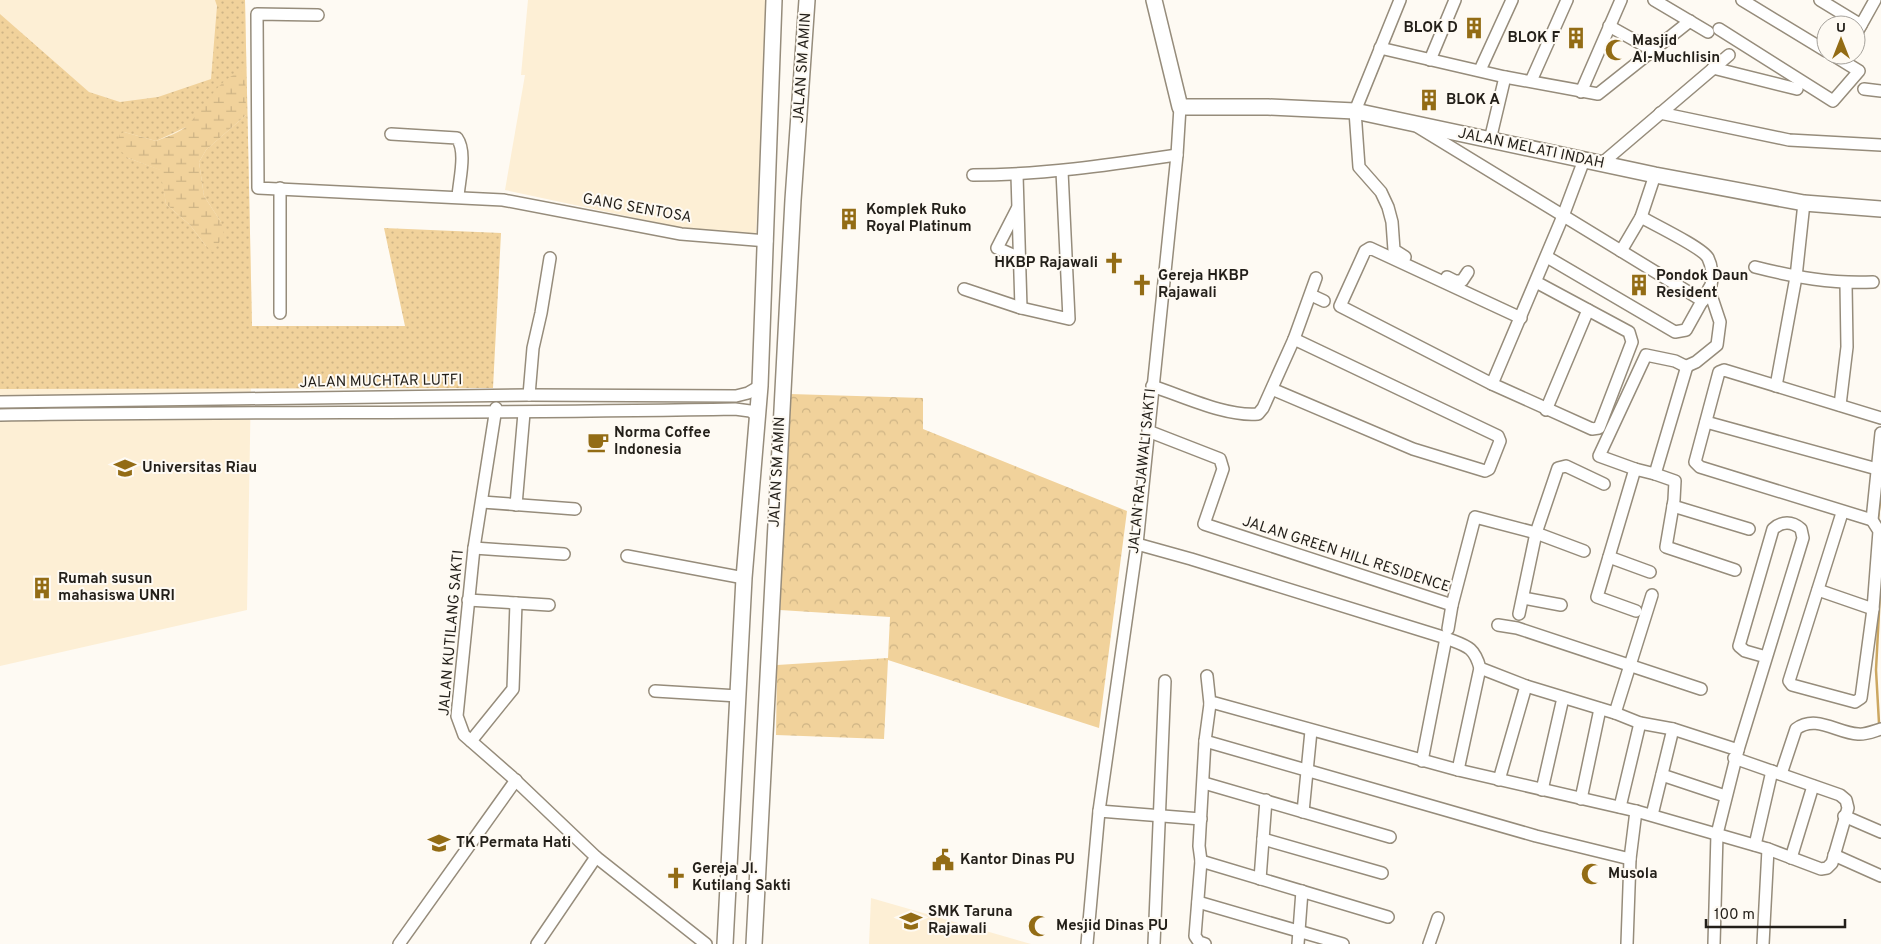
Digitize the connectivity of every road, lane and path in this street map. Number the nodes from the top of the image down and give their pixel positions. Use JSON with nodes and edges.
{"nodes":[{"id":1,"x":774,"y":0,"type":"edge"},
{"id":2,"x":807,"y":0,"type":"edge"},
{"id":3,"x":1154,"y":0,"type":"edge"},
{"id":4,"x":1400,"y":0,"type":"edge"},
{"id":5,"x":1455,"y":0,"type":"edge"},
{"id":6,"x":1512,"y":0,"type":"edge"},
{"id":7,"x":1568,"y":0,"type":"edge"},
{"id":8,"x":1621,"y":0,"type":"edge"},
{"id":9,"x":1654,"y":0,"type":"edge"},
{"id":10,"x":1742,"y":0,"type":"edge"},
{"id":11,"x":1820,"y":0,"type":"edge"},
{"id":12,"x":1875,"y":0,"type":"edge"},
{"id":13,"x":318,"y":15,"type":"dead end"},
{"id":14,"x":1840,"y":15,"type":"edge"},
{"id":15,"x":1866,"y":15,"type":"edge"},
{"id":16,"x":1690,"y":21,"type":"junction"},
{"id":17,"x":1609,"y":26,"type":"junction"},
{"id":18,"x":1816,"y":45,"type":"edge"},
{"id":19,"x":1380,"y":48,"type":"junction"},
{"id":20,"x":1652,"y":50,"type":"junction"},
{"id":21,"x":1729,"y":55,"type":"dead end"},
{"id":22,"x":1430,"y":60,"type":"junction"},
{"id":23,"x":1851,"y":65,"type":"edge"},
{"id":24,"x":1713,"y":68,"type":"junction"},
{"id":25,"x":1480,"y":70,"type":"junction"},
{"id":26,"x":1505,"y":77,"type":"junction"},
{"id":27,"x":1531,"y":81,"type":"junction"},
{"id":28,"x":1797,"y":90,"type":"dead end"},
{"id":29,"x":1864,"y":90,"type":"dead end"},
{"id":30,"x":1881,"y":91,"type":"edge"},
{"id":31,"x":1581,"y":92,"type":"junction"},
{"id":32,"x":1180,"y":106,"type":"junction"},
{"id":33,"x":1355,"y":110,"type":"junction"},
{"id":34,"x":1660,"y":113,"type":"junction"},
{"id":35,"x":1414,"y":125,"type":"junction"},
{"id":36,"x":391,"y":134,"type":"dead end"},
{"id":37,"x":1490,"y":140,"type":"junction"},
{"id":38,"x":1881,"y":145,"type":"edge"},
{"id":39,"x":1177,"y":155,"type":"junction"},
{"id":40,"x":1584,"y":160,"type":"junction"},
{"id":41,"x":1601,"y":164,"type":"junction"},
{"id":42,"x":1062,"y":171,"type":"junction"},
{"id":43,"x":973,"y":175,"type":"dead end"},
{"id":44,"x":1017,"y":175,"type":"junction"},
{"id":45,"x":1655,"y":175,"type":"junction"},
{"id":46,"x":280,"y":188,"type":"junction"},
{"id":47,"x":458,"y":197,"type":"junction"},
{"id":48,"x":1804,"y":203,"type":"junction"},
{"id":49,"x":1018,"y":207,"type":"junction"},
{"id":50,"x":1881,"y":209,"type":"edge"},
{"id":51,"x":1564,"y":216,"type":"junction"},
{"id":52,"x":1641,"y":216,"type":"junction"},
{"id":53,"x":767,"y":241,"type":"junction"},
{"id":54,"x":1621,"y":251,"type":"junction"},
{"id":55,"x":1546,"y":257,"type":"junction"},
{"id":56,"x":550,"y":258,"type":"dead end"},
{"id":57,"x":1020,"y":258,"type":"junction"},
{"id":58,"x":1755,"y":267,"type":"dead end"},
{"id":59,"x":1468,"y":272,"type":"dead end"},
{"id":60,"x":1796,"y":277,"type":"junction"},
{"id":61,"x":1316,"y":278,"type":"dead end"},
{"id":62,"x":1536,"y":282,"type":"junction"},
{"id":63,"x":1873,"y":282,"type":"dead end"},
{"id":64,"x":1846,"y":284,"type":"junction"},
{"id":65,"x":964,"y":289,"type":"dead end"},
{"id":66,"x":1709,"y":289,"type":"junction"},
{"id":67,"x":1311,"y":295,"type":"junction"},
{"id":68,"x":1324,"y":301,"type":"dead end"},
{"id":69,"x":1703,"y":301,"type":"junction"},
{"id":70,"x":1021,"y":308,"type":"junction"},
{"id":71,"x":1588,"y":310,"type":"junction"},
{"id":72,"x":280,"y":313,"type":"dead end"},
{"id":73,"x":1520,"y":318,"type":"junction"},
{"id":74,"x":1294,"y":339,"type":"junction"},
{"id":75,"x":1687,"y":367,"type":"junction"},
{"id":76,"x":1492,"y":384,"type":"junction"},
{"id":77,"x":760,"y":386,"type":"junction"},
{"id":78,"x":1152,"y":386,"type":"junction"},
{"id":79,"x":1776,"y":386,"type":"junction"},
{"id":80,"x":1272,"y":390,"type":"junction"},
{"id":81,"x":498,"y":396,"type":"junction"},
{"id":82,"x":529,"y":396,"type":"junction"},
{"id":83,"x":0,"y":402,"type":"edge"},
{"id":84,"x":1840,"y":405,"type":"junction"},
{"id":85,"x":1546,"y":410,"type":"junction"},
{"id":86,"x":524,"y":413,"type":"junction"},
{"id":87,"x":496,"y":414,"type":"junction"},
{"id":88,"x":0,"y":415,"type":"edge"},
{"id":89,"x":758,"y":416,"type":"junction"},
{"id":90,"x":1881,"y":418,"type":"edge"},
{"id":91,"x":1706,"y":422,"type":"junction"},
{"id":92,"x":1148,"y":431,"type":"junction"},
{"id":93,"x":1881,"y":433,"type":"edge"},
{"id":94,"x":1635,"y":469,"type":"junction"},
{"id":95,"x":1877,"y":469,"type":"junction"},
{"id":96,"x":1655,"y":474,"type":"junction"},
{"id":97,"x":1604,"y":484,"type":"dead end"},
{"id":98,"x":482,"y":502,"type":"junction"},
{"id":99,"x":516,"y":505,"type":"junction"},
{"id":100,"x":1673,"y":506,"type":"junction"},
{"id":101,"x":575,"y":508,"type":"dead end"},
{"id":102,"x":1842,"y":512,"type":"junction"},
{"id":103,"x":1872,"y":520,"type":"junction"},
{"id":104,"x":1749,"y":529,"type":"dead end"},
{"id":105,"x":1536,"y":533,"type":"junction"},
{"id":106,"x":1137,"y":544,"type":"junction"},
{"id":107,"x":474,"y":548,"type":"junction"},
{"id":108,"x":747,"y":550,"type":"junction"},
{"id":109,"x":774,"y":550,"type":"junction"},
{"id":110,"x":1584,"y":551,"type":"dead end"},
{"id":111,"x":564,"y":554,"type":"dead end"},
{"id":112,"x":627,"y":556,"type":"dead end"},
{"id":113,"x":1609,"y":557,"type":"junction"},
{"id":114,"x":1735,"y":570,"type":"dead end"},
{"id":115,"x":1650,"y":572,"type":"dead end"},
{"id":116,"x":744,"y":578,"type":"junction"},
{"id":117,"x":1818,"y":590,"type":"junction"},
{"id":118,"x":1652,"y":595,"type":"dead end"},
{"id":119,"x":1523,"y":598,"type":"junction"},
{"id":120,"x":468,"y":600,"type":"junction"},
{"id":121,"x":516,"y":603,"type":"junction"},
{"id":122,"x":549,"y":604,"type":"dead end"},
{"id":123,"x":1452,"y":605,"type":"junction"},
{"id":124,"x":1561,"y":605,"type":"dead end"},
{"id":125,"x":1873,"y":608,"type":"junction"},
{"id":126,"x":1636,"y":611,"type":"dead end"},
{"id":127,"x":1519,"y":614,"type":"dead end"},
{"id":128,"x":1498,"y":624,"type":"dead end"},
{"id":129,"x":1447,"y":634,"type":"junction"},
{"id":130,"x":1766,"y":657,"type":"junction"},
{"id":131,"x":1630,"y":667,"type":"junction"},
{"id":132,"x":1480,"y":668,"type":"junction"},
{"id":133,"x":1207,"y":676,"type":"dead end"},
{"id":134,"x":1165,"y":681,"type":"dead end"},
{"id":135,"x":1526,"y":686,"type":"junction"},
{"id":136,"x":1701,"y":689,"type":"dead end"},
{"id":137,"x":655,"y":691,"type":"dead end"},
{"id":138,"x":738,"y":696,"type":"junction"},
{"id":139,"x":1563,"y":698,"type":"junction"},
{"id":140,"x":1210,"y":704,"type":"junction"},
{"id":141,"x":1600,"y":709,"type":"junction"},
{"id":142,"x":1615,"y":713,"type":"junction"},
{"id":143,"x":1640,"y":723,"type":"junction"},
{"id":144,"x":1673,"y":729,"type":"junction"},
{"id":145,"x":1881,"y":729,"type":"edge"},
{"id":146,"x":1311,"y":731,"type":"junction"},
{"id":147,"x":471,"y":741,"type":"junction"},
{"id":148,"x":1205,"y":741,"type":"junction"},
{"id":149,"x":1736,"y":754,"type":"junction"},
{"id":150,"x":1422,"y":760,"type":"junction"},
{"id":151,"x":1306,"y":770,"type":"junction"},
{"id":152,"x":1458,"y":770,"type":"junction"},
{"id":153,"x":1776,"y":773,"type":"junction"},
{"id":154,"x":1662,"y":775,"type":"junction"},
{"id":155,"x":516,"y":780,"type":"junction"},
{"id":156,"x":1499,"y":780,"type":"junction"},
{"id":157,"x":1204,"y":783,"type":"junction"},
{"id":158,"x":1813,"y":786,"type":"junction"},
{"id":159,"x":1542,"y":790,"type":"junction"},
{"id":160,"x":1725,"y":796,"type":"junction"},
{"id":161,"x":1580,"y":799,"type":"junction"},
{"id":162,"x":1266,"y":800,"type":"junction"},
{"id":163,"x":1620,"y":807,"type":"junction"},
{"id":164,"x":1099,"y":811,"type":"junction"},
{"id":165,"x":1636,"y":811,"type":"junction"},
{"id":166,"x":1303,"y":812,"type":"junction"},
{"id":167,"x":1160,"y":815,"type":"junction"},
{"id":168,"x":1652,"y":815,"type":"junction"},
{"id":169,"x":1844,"y":816,"type":"junction"},
{"id":170,"x":1201,"y":819,"type":"junction"},
{"id":171,"x":1881,"y":832,"type":"edge"},
{"id":172,"x":1717,"y":834,"type":"junction"},
{"id":173,"x":1390,"y":837,"type":"dead end"},
{"id":174,"x":1263,"y":839,"type":"junction"},
{"id":175,"x":1755,"y":845,"type":"junction"},
{"id":176,"x":1768,"y":849,"type":"junction"},
{"id":177,"x":1834,"y":855,"type":"junction"},
{"id":178,"x":596,"y":857,"type":"junction"},
{"id":179,"x":1791,"y":858,"type":"junction"},
{"id":180,"x":1630,"y":859,"type":"junction"},
{"id":181,"x":1201,"y":861,"type":"junction"},
{"id":182,"x":1382,"y":872,"type":"dead end"},
{"id":183,"x":1881,"y":876,"type":"edge"},
{"id":184,"x":1260,"y":879,"type":"junction"},
{"id":185,"x":1302,"y":891,"type":"junction"},
{"id":186,"x":1198,"y":902,"type":"junction"},
{"id":187,"x":1388,"y":917,"type":"dead end"},
{"id":188,"x":1438,"y":918,"type":"dead end"},
{"id":189,"x":1298,"y":931,"type":"junction"},
{"id":190,"x":1199,"y":943,"type":"edge"},
{"id":191,"x":399,"y":944,"type":"edge"},
{"id":192,"x":537,"y":944,"type":"edge"},
{"id":193,"x":706,"y":944,"type":"edge"},
{"id":194,"x":725,"y":944,"type":"edge"},
{"id":195,"x":754,"y":944,"type":"edge"},
{"id":196,"x":1087,"y":944,"type":"edge"},
{"id":197,"x":1154,"y":944,"type":"edge"},
{"id":198,"x":1298,"y":944,"type":"edge"},
{"id":199,"x":1342,"y":944,"type":"edge"},
{"id":200,"x":1429,"y":944,"type":"edge"},
{"id":201,"x":1627,"y":944,"type":"edge"},
{"id":202,"x":1714,"y":944,"type":"edge"},
{"id":203,"x":1763,"y":944,"type":"edge"}],
"edges":[{"from":1,"to":53,"type":"main road","name":"JALAN SM AMIN"},
{"from":2,"to":109,"type":"main road","name":"JALAN SM AMIN"},
{"from":3,"to":32,"type":"main road","name":"JALAN RAJAWALI SAKTI"},
{"from":4,"to":19,"type":"street"},
{"from":5,"to":22,"type":"street"},
{"from":6,"to":25,"type":"street"},
{"from":7,"to":27,"type":"street"},
{"from":8,"to":17,"type":"street"},
{"from":9,"to":16,"type":"street"},
{"from":10,"to":18,"type":"street"},
{"from":11,"to":14,"type":"street"},
{"from":12,"to":15,"type":"street"},
{"from":13,"to":46,"type":"street","name":"GANG SENTOSA"},
{"from":16,"to":20,"type":"street"},
{"from":16,"to":23,"type":"street"},
{"from":17,"to":20,"type":"street"},
{"from":17,"to":31,"type":"street"},
{"from":19,"to":22,"type":"street"},
{"from":19,"to":33,"type":"street"},
{"from":20,"to":31,"type":"street"},
{"from":21,"to":24,"type":"street"},
{"from":22,"to":25,"type":"street"},
{"from":24,"to":28,"type":"street"},
{"from":24,"to":34,"type":"street"},
{"from":25,"to":26,"type":"street"},
{"from":26,"to":27,"type":"street"},
{"from":26,"to":37,"type":"street"},
{"from":27,"to":31,"type":"street"},
{"from":29,"to":30,"type":"street"},
{"from":32,"to":33,"type":"main road","name":"JALAN MELATI INDAH"},
{"from":32,"to":39,"type":"street","name":"JALAN RAJAWALI SAKTI"},
{"from":33,"to":35,"type":"main road","name":"JALAN MELATI INDAH"},
{"from":33,"to":59,"type":"street"},
{"from":34,"to":38,"type":"street"},
{"from":34,"to":41,"type":"street"},
{"from":35,"to":37,"type":"main road","name":"JALAN MELATI INDAH"},
{"from":35,"to":51,"type":"street"},
{"from":36,"to":47,"type":"street"},
{"from":37,"to":40,"type":"main road","name":"JALAN MELATI INDAH"},
{"from":39,"to":42,"type":"street"},
{"from":39,"to":78,"type":"street","name":"JALAN RAJAWALI SAKTI"},
{"from":40,"to":41,"type":"main road","name":"JALAN MELATI INDAH"},
{"from":40,"to":51,"type":"street"},
{"from":41,"to":45,"type":"main road","name":"JALAN MELATI INDAH"},
{"from":42,"to":44,"type":"street"},
{"from":42,"to":70,"type":"street"},
{"from":43,"to":44,"type":"street"},
{"from":44,"to":49,"type":"street"},
{"from":45,"to":48,"type":"main road","name":"JALAN MELATI INDAH"},
{"from":45,"to":52,"type":"street"},
{"from":46,"to":47,"type":"street","name":"GANG SENTOSA"},
{"from":46,"to":72,"type":"street"},
{"from":47,"to":53,"type":"street","name":"GANG SENTOSA"},
{"from":48,"to":50,"type":"main road","name":"JALAN MELATI INDAH"},
{"from":48,"to":60,"type":"street"},
{"from":49,"to":57,"type":"street"},
{"from":49,"to":57,"type":"street"},
{"from":51,"to":54,"type":"street"},
{"from":51,"to":55,"type":"street"},
{"from":52,"to":54,"type":"street"},
{"from":52,"to":66,"type":"street"},
{"from":53,"to":77,"type":"main road","name":"JALAN SM AMIN"},
{"from":54,"to":69,"type":"street"},
{"from":55,"to":62,"type":"street"},
{"from":55,"to":69,"type":"street"},
{"from":56,"to":82,"type":"street"},
{"from":57,"to":70,"type":"street"},
{"from":58,"to":60,"type":"street"},
{"from":60,"to":64,"type":"street"},
{"from":60,"to":79,"type":"street"},
{"from":61,"to":67,"type":"street"},
{"from":62,"to":71,"type":"street"},
{"from":62,"to":73,"type":"street"},
{"from":63,"to":64,"type":"street"},
{"from":64,"to":84,"type":"street"},
{"from":65,"to":70,"type":"street"},
{"from":66,"to":69,"type":"street"},
{"from":66,"to":75,"type":"street"},
{"from":67,"to":68,"type":"street"},
{"from":67,"to":74,"type":"street"},
{"from":71,"to":85,"type":"street"},
{"from":71,"to":85,"type":"street"},
{"from":73,"to":76,"type":"street"},
{"from":73,"to":76,"type":"street"},
{"from":74,"to":80,"type":"street"},
{"from":74,"to":80,"type":"street"},
{"from":75,"to":94,"type":"street"},
{"from":75,"to":96,"type":"street"},
{"from":76,"to":85,"type":"street"},
{"from":77,"to":82,"type":"street","name":"JALAN MUCHTAR LUTFI"},
{"from":77,"to":89,"type":"main road","name":"JALAN SM AMIN"},
{"from":78,"to":80,"type":"street"},
{"from":78,"to":92,"type":"street","name":"JALAN RAJAWALI SAKTI"},
{"from":79,"to":84,"type":"street"},
{"from":79,"to":91,"type":"street"},
{"from":81,"to":82,"type":"street","name":"JALAN MUCHTAR LUTFI"},
{"from":81,"to":83,"type":"street","name":"JALAN MUCHTAR LUTFI"},
{"from":81,"to":87,"type":"street","name":"JALAN KUTILANG SAKTI"},
{"from":84,"to":90,"type":"street"},
{"from":86,"to":87,"type":"street","name":"JALAN MUCHTAR LUTFI"},
{"from":86,"to":89,"type":"street","name":"JALAN MUCHTAR LUTFI"},
{"from":86,"to":99,"type":"street"},
{"from":87,"to":88,"type":"street","name":"JALAN MUCHTAR LUTFI"},
{"from":87,"to":98,"type":"street","name":"JALAN KUTILANG SAKTI"},
{"from":89,"to":108,"type":"main road","name":"JALAN SM AMIN"},
{"from":91,"to":95,"type":"street"},
{"from":91,"to":102,"type":"street"},
{"from":92,"to":106,"type":"street","name":"JALAN RAJAWALI SAKTI"},
{"from":92,"to":123,"type":"street","name":"JALAN GREEN HILL RESIDENCE"},
{"from":93,"to":95,"type":"street"},
{"from":94,"to":96,"type":"street"},
{"from":94,"to":113,"type":"street"},
{"from":95,"to":103,"type":"street"},
{"from":96,"to":100,"type":"street"},
{"from":97,"to":105,"type":"street"},
{"from":98,"to":99,"type":"street"},
{"from":98,"to":107,"type":"street","name":"JALAN KUTILANG SAKTI"},
{"from":99,"to":101,"type":"street"},
{"from":100,"to":104,"type":"street"},
{"from":100,"to":114,"type":"street"},
{"from":102,"to":103,"type":"street"},
{"from":102,"to":117,"type":"street"},
{"from":103,"to":125,"type":"street"},
{"from":105,"to":110,"type":"street","name":"JALAN GREEN HILL RESIDENCE"},
{"from":105,"to":119,"type":"street"},
{"from":105,"to":123,"type":"street","name":"JALAN GREEN HILL RESIDENCE"},
{"from":106,"to":129,"type":"street"},
{"from":106,"to":164,"type":"street","name":"JALAN RAJAWALI SAKTI"},
{"from":107,"to":111,"type":"street"},
{"from":107,"to":120,"type":"street","name":"JALAN KUTILANG SAKTI"},
{"from":108,"to":109,"type":"main road"},
{"from":108,"to":116,"type":"main road","name":"JALAN SM AMIN"},
{"from":109,"to":195,"type":"main road","name":"JALAN SM AMIN"},
{"from":112,"to":116,"type":"street"},
{"from":113,"to":115,"type":"street"},
{"from":113,"to":126,"type":"street"},
{"from":116,"to":138,"type":"main road","name":"JALAN SM AMIN"},
{"from":117,"to":125,"type":"street"},
{"from":117,"to":125,"type":"street"},
{"from":118,"to":131,"type":"street"},
{"from":119,"to":124,"type":"street"},
{"from":119,"to":127,"type":"street"},
{"from":120,"to":121,"type":"street"},
{"from":120,"to":147,"type":"street","name":"JALAN KUTILANG SAKTI"},
{"from":121,"to":122,"type":"street"},
{"from":121,"to":147,"type":"street"},
{"from":123,"to":129,"type":"street"},
{"from":128,"to":131,"type":"street"},
{"from":129,"to":132,"type":"street"},
{"from":129,"to":150,"type":"street"},
{"from":130,"to":130,"type":"street"},
{"from":130,"to":149,"type":"street"},
{"from":131,"to":136,"type":"street"},
{"from":131,"to":142,"type":"street"},
{"from":132,"to":135,"type":"street"},
{"from":132,"to":152,"type":"street"},
{"from":133,"to":140,"type":"street"},
{"from":134,"to":167,"type":"street"},
{"from":135,"to":139,"type":"street"},
{"from":135,"to":156,"type":"street"},
{"from":137,"to":138,"type":"street"},
{"from":138,"to":194,"type":"main road","name":"JALAN SM AMIN"},
{"from":139,"to":141,"type":"street"},
{"from":139,"to":159,"type":"street"},
{"from":140,"to":146,"type":"street"},
{"from":140,"to":148,"type":"street"},
{"from":141,"to":142,"type":"street"},
{"from":141,"to":161,"type":"street"},
{"from":142,"to":143,"type":"street"},
{"from":143,"to":144,"type":"street"},
{"from":143,"to":163,"type":"street"},
{"from":144,"to":149,"type":"street"},
{"from":144,"to":154,"type":"street"},
{"from":145,"to":153,"type":"street"},
{"from":146,"to":150,"type":"street"},
{"from":146,"to":151,"type":"street"},
{"from":147,"to":155,"type":"street","name":"JALAN KUTILANG SAKTI"},
{"from":148,"to":151,"type":"street"},
{"from":148,"to":157,"type":"street"},
{"from":149,"to":153,"type":"street"},
{"from":149,"to":160,"type":"street"},
{"from":150,"to":152,"type":"street"},
{"from":151,"to":166,"type":"street"},
{"from":151,"to":180,"type":"street"},
{"from":152,"to":156,"type":"street"},
{"from":153,"to":158,"type":"street"},
{"from":153,"to":175,"type":"street"},
{"from":154,"to":160,"type":"street"},
{"from":154,"to":168,"type":"street"},
{"from":155,"to":178,"type":"street","name":"JALAN KUTILANG SAKTI"},
{"from":155,"to":191,"type":"street"},
{"from":156,"to":159,"type":"street"},
{"from":157,"to":162,"type":"street"},
{"from":157,"to":170,"type":"street"},
{"from":158,"to":169,"type":"street"},
{"from":158,"to":179,"type":"street"},
{"from":159,"to":161,"type":"street"},
{"from":160,"to":172,"type":"street"},
{"from":161,"to":163,"type":"street"},
{"from":162,"to":166,"type":"street"},
{"from":162,"to":174,"type":"street"},
{"from":163,"to":165,"type":"street"},
{"from":164,"to":167,"type":"street"},
{"from":164,"to":196,"type":"street","name":"JALAN RAJAWALI SAKTI"},
{"from":165,"to":168,"type":"street"},
{"from":165,"to":180,"type":"street"},
{"from":166,"to":173,"type":"street"},
{"from":167,"to":170,"type":"street"},
{"from":167,"to":197,"type":"street"},
{"from":168,"to":172,"type":"street"},
{"from":169,"to":171,"type":"street"},
{"from":169,"to":177,"type":"street"},
{"from":170,"to":181,"type":"street"},
{"from":172,"to":175,"type":"street"},
{"from":172,"to":202,"type":"street"},
{"from":174,"to":182,"type":"street"},
{"from":174,"to":184,"type":"street"},
{"from":175,"to":176,"type":"street"},
{"from":176,"to":179,"type":"street"},
{"from":176,"to":203,"type":"street"},
{"from":177,"to":179,"type":"street"},
{"from":177,"to":183,"type":"street"},
{"from":178,"to":192,"type":"street"},
{"from":178,"to":193,"type":"street","name":"JALAN KUTILANG SAKTI"},
{"from":180,"to":201,"type":"street"},
{"from":181,"to":184,"type":"street"},
{"from":181,"to":186,"type":"street"},
{"from":184,"to":185,"type":"street"},
{"from":185,"to":187,"type":"street"},
{"from":185,"to":189,"type":"street"},
{"from":186,"to":189,"type":"street"},
{"from":186,"to":190,"type":"street"},
{"from":188,"to":200,"type":"street"},
{"from":189,"to":198,"type":"street"},
{"from":189,"to":199,"type":"street"}]}
